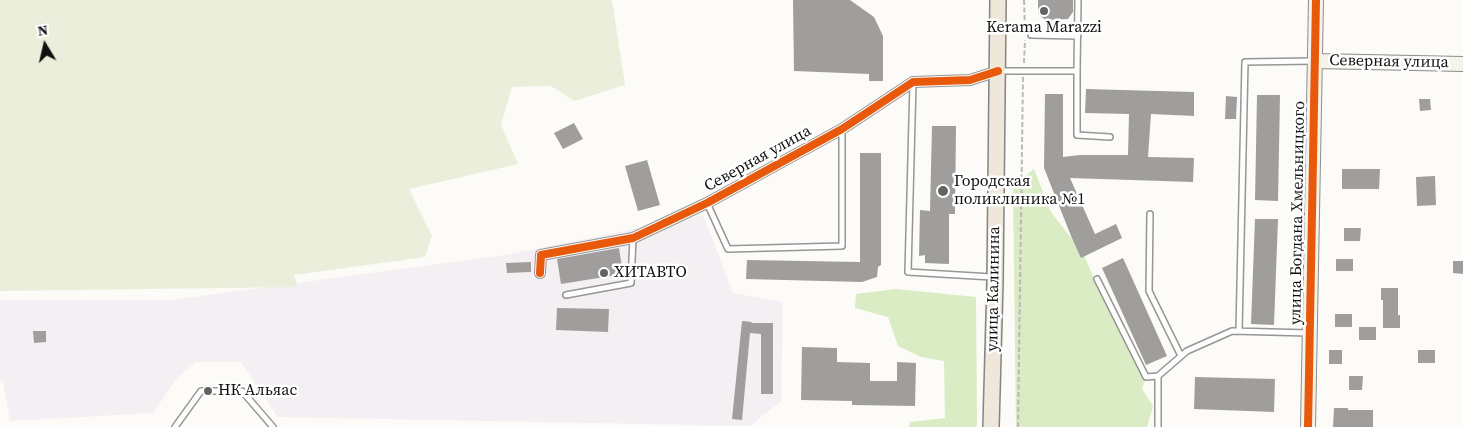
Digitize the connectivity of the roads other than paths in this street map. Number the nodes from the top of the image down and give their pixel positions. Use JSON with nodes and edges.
{"nodes":[{"id":1,"x":998,"y":0,"type":"edge"},
{"id":2,"x":1078,"y":0,"type":"edge"},
{"id":3,"x":1316,"y":0,"type":"edge"},
{"id":4,"x":1031,"y":35,"type":"dead end"},
{"id":5,"x":1078,"y":36,"type":"junction"},
{"id":6,"x":1315,"y":61,"type":"junction"},
{"id":7,"x":1463,"y":64,"type":"edge"},
{"id":8,"x":1077,"y":71,"type":"junction"},
{"id":9,"x":998,"y":72,"type":"junction"},
{"id":10,"x":914,"y":82,"type":"junction"},
{"id":11,"x":842,"y":129,"type":"junction"},
{"id":12,"x":1110,"y":137,"type":"dead end"},
{"id":13,"x":707,"y":203,"type":"junction"},
{"id":14,"x":1150,"y":214,"type":"dead end"},
{"id":15,"x":633,"y":238,"type":"junction"},
{"id":16,"x":540,"y":273,"type":"dead end"},
{"id":17,"x":995,"y":277,"type":"junction"},
{"id":18,"x":1097,"y":279,"type":"dead end"},
{"id":19,"x":566,"y":295,"type":"dead end"},
{"id":20,"x":1239,"y":331,"type":"junction"},
{"id":21,"x":1309,"y":333,"type":"junction"},
{"id":22,"x":1181,"y":356,"type":"junction"},
{"id":23,"x":1158,"y":376,"type":"junction"},
{"id":24,"x":175,"y":427,"type":"edge"},
{"id":25,"x":273,"y":427,"type":"edge"},
{"id":26,"x":991,"y":427,"type":"edge"},
{"id":27,"x":1158,"y":427,"type":"edge"},
{"id":28,"x":1308,"y":427,"type":"edge"}],
"edges":[{"from":1,"to":9,"type":"main road","name":"улица Калинина"},
{"from":2,"to":5,"type":"lane"},
{"from":3,"to":6,"type":"street","name":"улица Богдана Хмельницкого"},
{"from":4,"to":5,"type":"lane"},
{"from":5,"to":8,"type":"lane"},
{"from":6,"to":7,"type":"street","name":"Северная улица"},
{"from":6,"to":20,"type":"lane"},
{"from":6,"to":21,"type":"street","name":"улица Богдана Хмельницкого"},
{"from":8,"to":9,"type":"lane"},
{"from":8,"to":12,"type":"lane"},
{"from":9,"to":10,"type":"street"},
{"from":9,"to":17,"type":"main road","name":"улица Калинина"},
{"from":10,"to":11,"type":"street","name":"Северная улица"},
{"from":10,"to":17,"type":"lane"},
{"from":11,"to":13,"type":"street","name":"Северная улица"},
{"from":11,"to":13,"type":"lane"},
{"from":13,"to":15,"type":"street","name":"Северная улица"},
{"from":14,"to":22,"type":"lane"},
{"from":15,"to":16,"type":"street","name":"Северная улица"},
{"from":15,"to":19,"type":"lane"},
{"from":17,"to":26,"type":"main road","name":"улица Калинина"},
{"from":18,"to":23,"type":"lane"},
{"from":20,"to":21,"type":"lane"},
{"from":20,"to":22,"type":"lane"},
{"from":21,"to":28,"type":"street","name":"улица Богдана Хмельницкого"},
{"from":22,"to":23,"type":"lane"},
{"from":23,"to":27,"type":"lane"},
{"from":24,"to":25,"type":"lane"}]}
